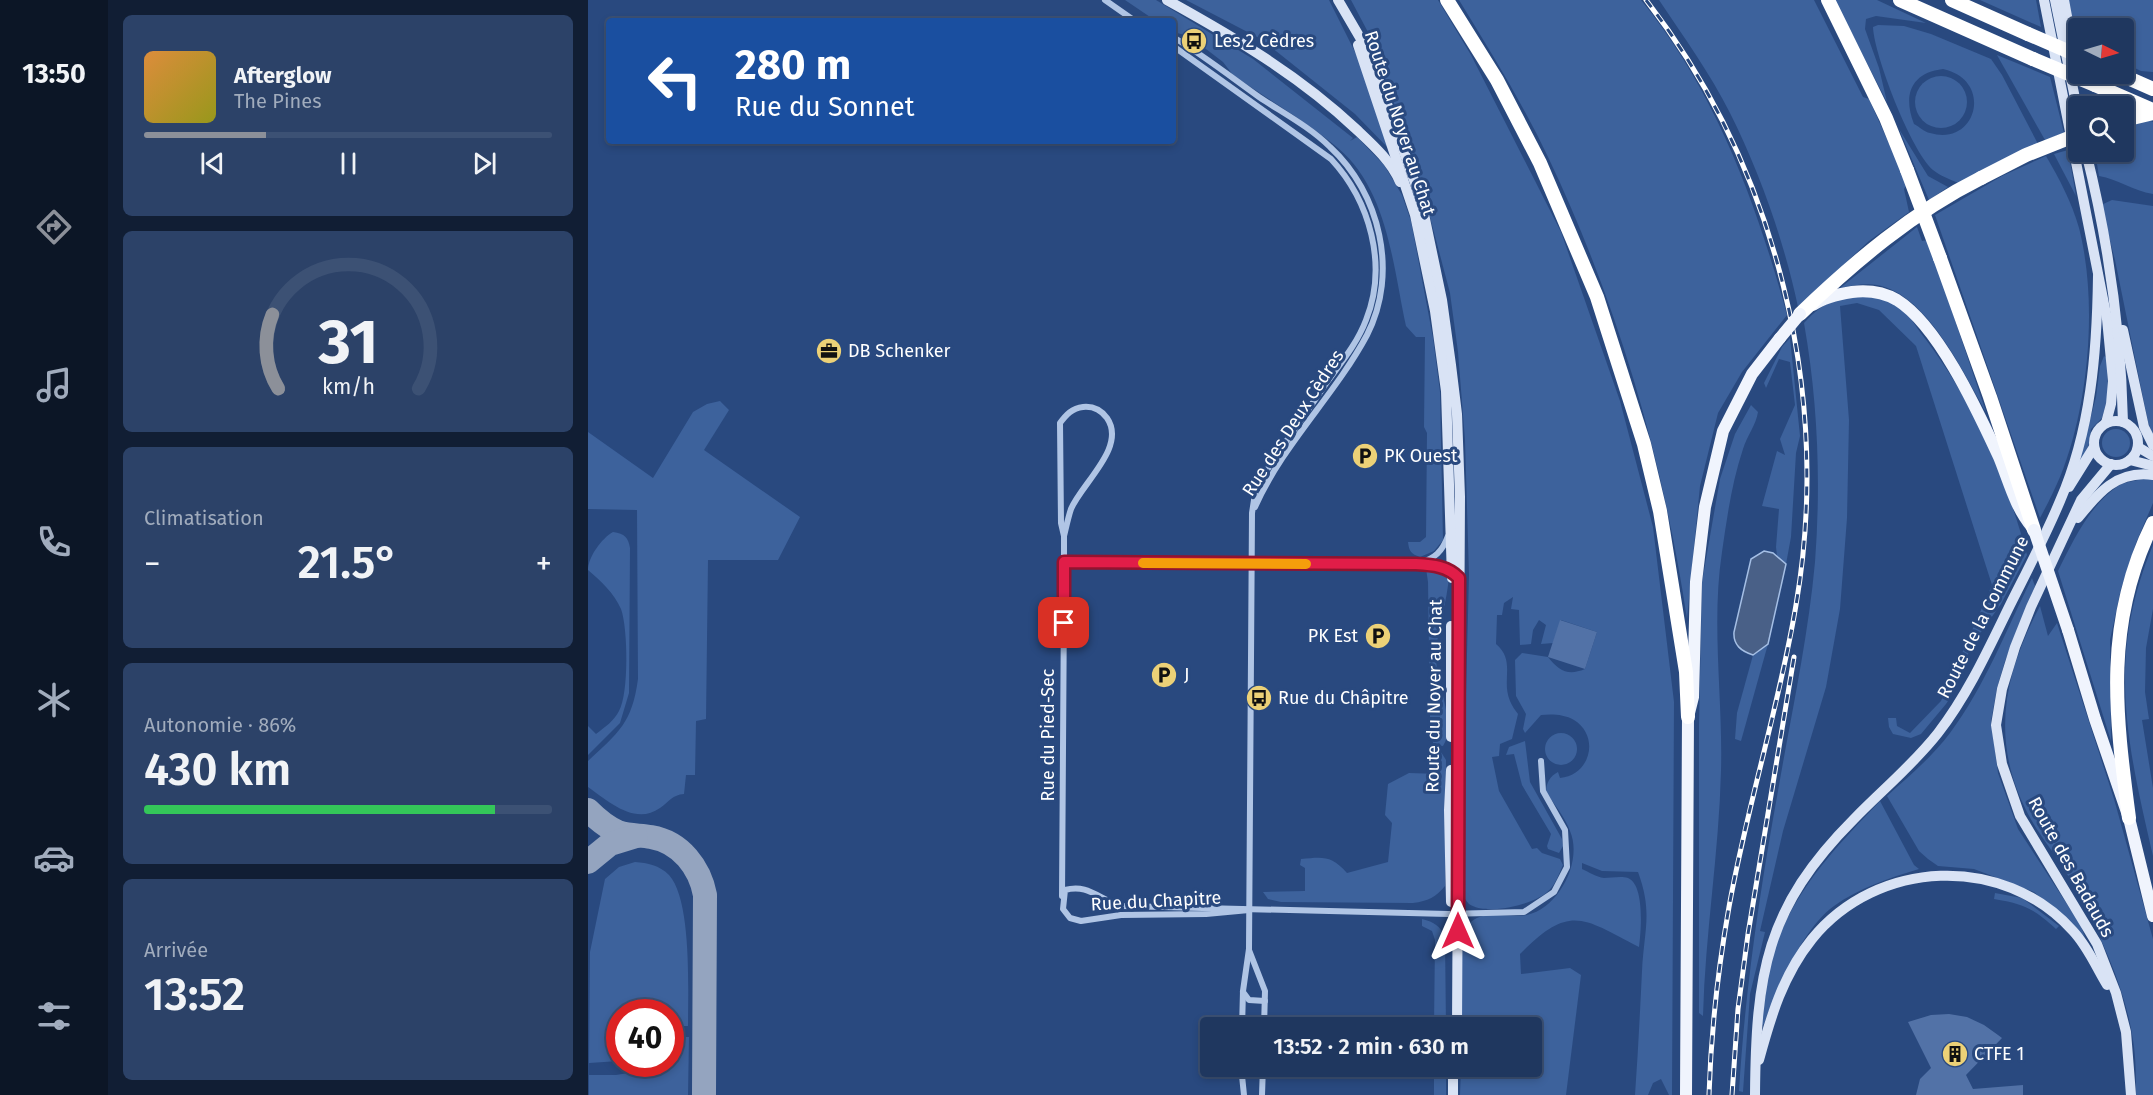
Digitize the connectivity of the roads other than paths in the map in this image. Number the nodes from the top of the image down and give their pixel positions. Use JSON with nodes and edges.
{"nodes":[{"id":1,"x":1105,"y":0,"type":"edge"},
{"id":2,"x":1167,"y":0,"type":"edge"},
{"id":3,"x":1338,"y":0,"type":"edge"},
{"id":4,"x":1447,"y":0,"type":"edge"},
{"id":5,"x":1900,"y":0,"type":"edge"},
{"id":6,"x":1952,"y":0,"type":"edge"},
{"id":7,"x":2044,"y":0,"type":"edge"},
{"id":8,"x":2055,"y":0,"type":"edge"},
{"id":9,"x":2064,"y":0,"type":"edge"},
{"id":10,"x":1830,"y":4,"type":"edge"},
{"id":11,"x":1344,"y":11,"type":"junction"},
{"id":12,"x":1132,"y":18,"type":"edge"},
{"id":13,"x":1176,"y":39,"type":"edge"},
{"id":14,"x":1176,"y":48,"type":"edge"},
{"id":15,"x":2068,"y":51,"type":"edge"},
{"id":16,"x":2134,"y":81,"type":"edge"},
{"id":17,"x":2153,"y":89,"type":"edge"},
{"id":18,"x":2075,"y":96,"type":"edge"},
{"id":19,"x":2081,"y":96,"type":"edge"},
{"id":20,"x":2153,"y":112,"type":"edge"},
{"id":21,"x":2134,"y":117,"type":"edge"},
{"id":22,"x":2068,"y":138,"type":"edge"},
{"id":23,"x":2088,"y":162,"type":"edge"},
{"id":24,"x":2092,"y":162,"type":"edge"},
{"id":25,"x":2094,"y":185,"type":"junction"},
{"id":26,"x":1415,"y":215,"type":"junction"},
{"id":27,"x":2098,"y":276,"type":"junction"},
{"id":28,"x":2114,"y":294,"type":"junction"},
{"id":29,"x":1800,"y":314,"type":"junction"},
{"id":30,"x":2123,"y":422,"type":"junction"},
{"id":31,"x":2106,"y":423,"type":"junction"},
{"id":32,"x":2153,"y":445,"type":"edge"},
{"id":33,"x":2094,"y":447,"type":"junction"},
{"id":34,"x":2138,"y":447,"type":"junction"},
{"id":35,"x":2153,"y":456,"type":"edge"},
{"id":36,"x":2130,"y":460,"type":"junction"},
{"id":37,"x":2111,"y":464,"type":"junction"},
{"id":38,"x":2153,"y":466,"type":"edge"},
{"id":39,"x":2153,"y":475,"type":"edge"},
{"id":40,"x":2061,"y":500,"type":"junction"},
{"id":41,"x":1252,"y":513,"type":"junction"},
{"id":42,"x":2153,"y":523,"type":"edge"},
{"id":43,"x":2034,"y":530,"type":"junction"},
{"id":44,"x":1449,"y":531,"type":"junction"},
{"id":45,"x":1064,"y":536,"type":"junction"},
{"id":46,"x":2063,"y":538,"type":"junction"},
{"id":47,"x":1064,"y":562,"type":"junction"},
{"id":48,"x":1252,"y":563,"type":"junction"},
{"id":49,"x":1416,"y":564,"type":"junction"},
{"id":50,"x":1455,"y":575,"type":"junction"},
{"id":51,"x":1688,"y":717,"type":"junction"},
{"id":52,"x":1541,"y":761,"type":"dead end"},
{"id":53,"x":2130,"y":818,"type":"junction"},
{"id":54,"x":1063,"y":897,"type":"junction"},
{"id":55,"x":1249,"y":910,"type":"junction"},
{"id":56,"x":1454,"y":914,"type":"junction"},
{"id":57,"x":2153,"y":916,"type":"edge"},
{"id":58,"x":1249,"y":949,"type":"junction"},
{"id":59,"x":1243,"y":992,"type":"junction"},
{"id":60,"x":1265,"y":1001,"type":"junction"},
{"id":61,"x":2120,"y":1009,"type":"junction"},
{"id":62,"x":1242,"y":1017,"type":"edge"},
{"id":63,"x":1264,"y":1017,"type":"edge"},
{"id":64,"x":1452,"y":1017,"type":"edge"},
{"id":65,"x":1457,"y":1017,"type":"edge"},
{"id":66,"x":1755,"y":1076,"type":"junction"},
{"id":67,"x":1242,"y":1077,"type":"edge"},
{"id":68,"x":1263,"y":1077,"type":"edge"},
{"id":69,"x":1244,"y":1095,"type":"edge"},
{"id":70,"x":1262,"y":1095,"type":"edge"},
{"id":71,"x":1686,"y":1095,"type":"edge"},
{"id":72,"x":1755,"y":1095,"type":"edge"},
{"id":73,"x":2131,"y":1095,"type":"edge"}],
"edges":[{"from":1,"to":12,"type":"street"},
{"from":2,"to":26,"type":"main road"},
{"from":3,"to":11,"type":"main road"},
{"from":4,"to":51,"type":"highway"},
{"from":5,"to":20,"type":"highway","bridge":true},
{"from":6,"to":15,"type":"highway","bridge":true},
{"from":7,"to":27,"type":"main road","name":"Route de la Commune"},
{"from":8,"to":18,"type":"main road"},
{"from":9,"to":19,"type":"main road"},
{"from":10,"to":43,"type":"highway","bridge":true},
{"from":11,"to":26,"type":"main road","name":"Route du Noyer au Chat"},
{"from":11,"to":50,"type":"main road","name":"Route du Noyer au Chat"},
{"from":13,"to":41,"type":"street","name":"Rue des Deux Cèdres"},
{"from":14,"to":41,"type":"street","name":"Rue des Deux Cèdres"},
{"from":16,"to":17,"type":"highway"},
{"from":20,"to":21,"type":"highway"},
{"from":22,"to":29,"type":"highway","bridge":true},
{"from":23,"to":25,"type":"main road"},
{"from":24,"to":25,"type":"main road"},
{"from":25,"to":28,"type":"main road"},
{"from":26,"to":44,"type":"main road","name":"Route du Noyer au Chat"},
{"from":27,"to":31,"type":"main road","name":"Route de la Commune"},
{"from":27,"to":40,"type":"main road","name":"Route de la Commune"},
{"from":28,"to":30,"type":"main road"},
{"from":28,"to":32,"type":"main road"},
{"from":29,"to":43,"type":"main road"},
{"from":29,"to":51,"type":"main road","bridge":true},
{"from":30,"to":31,"type":"main road"},
{"from":30,"to":34,"type":"main road"},
{"from":31,"to":33,"type":"main road"},
{"from":33,"to":37,"type":"main road"},
{"from":33,"to":40,"type":"main road"},
{"from":34,"to":35,"type":"main road"},
{"from":34,"to":36,"type":"main road"},
{"from":36,"to":37,"type":"main road"},
{"from":36,"to":38,"type":"main road"},
{"from":37,"to":46,"type":"main road","name":"Route des Badauds"},
{"from":39,"to":46,"type":"main road"},
{"from":40,"to":66,"type":"main road","name":"Route de la Commune"},
{"from":41,"to":48,"type":"street"},
{"from":42,"to":53,"type":"highway"},
{"from":43,"to":53,"type":"main road","bridge":true},
{"from":44,"to":49,"type":"street"},
{"from":44,"to":50,"type":"main road","name":"Route du Noyer au Chat"},
{"from":45,"to":45,"type":"street"},
{"from":45,"to":47,"type":"street","name":"Rue du Pied-Sec"},
{"from":46,"to":61,"type":"main road","name":"Route des Badauds"},
{"from":47,"to":48,"type":"street"},
{"from":47,"to":54,"type":"street","name":"Rue du Pied-Sec"},
{"from":48,"to":49,"type":"street"},
{"from":48,"to":55,"type":"street"},
{"from":49,"to":50,"type":"street"},
{"from":50,"to":56,"type":"main road","name":"Route du Noyer au Chat"},
{"from":51,"to":71,"type":"main road"},
{"from":52,"to":56,"type":"street","name":"Rue du Chapitre"},
{"from":53,"to":57,"type":"main road"},
{"from":54,"to":55,"type":"street","name":"Rue du Chapitre"},
{"from":54,"to":55,"type":"street","name":"Rue du Chapitre"},
{"from":55,"to":56,"type":"street","name":"Rue du Chapitre"},
{"from":55,"to":58,"type":"street"},
{"from":56,"to":64,"type":"main road","name":"Route du Noyer au Chat"},
{"from":56,"to":65,"type":"main road","name":"Route du Noyer au Chat"},
{"from":58,"to":59,"type":"street"},
{"from":58,"to":60,"type":"street"},
{"from":59,"to":60,"type":"street"},
{"from":59,"to":62,"type":"street"},
{"from":60,"to":63,"type":"street"},
{"from":61,"to":66,"type":"main road"},
{"from":61,"to":73,"type":"main road","name":"Route des Badauds"},
{"from":66,"to":72,"type":"main road","name":"Route de la Commune"},
{"from":67,"to":69,"type":"street"},
{"from":68,"to":70,"type":"street"}]}
